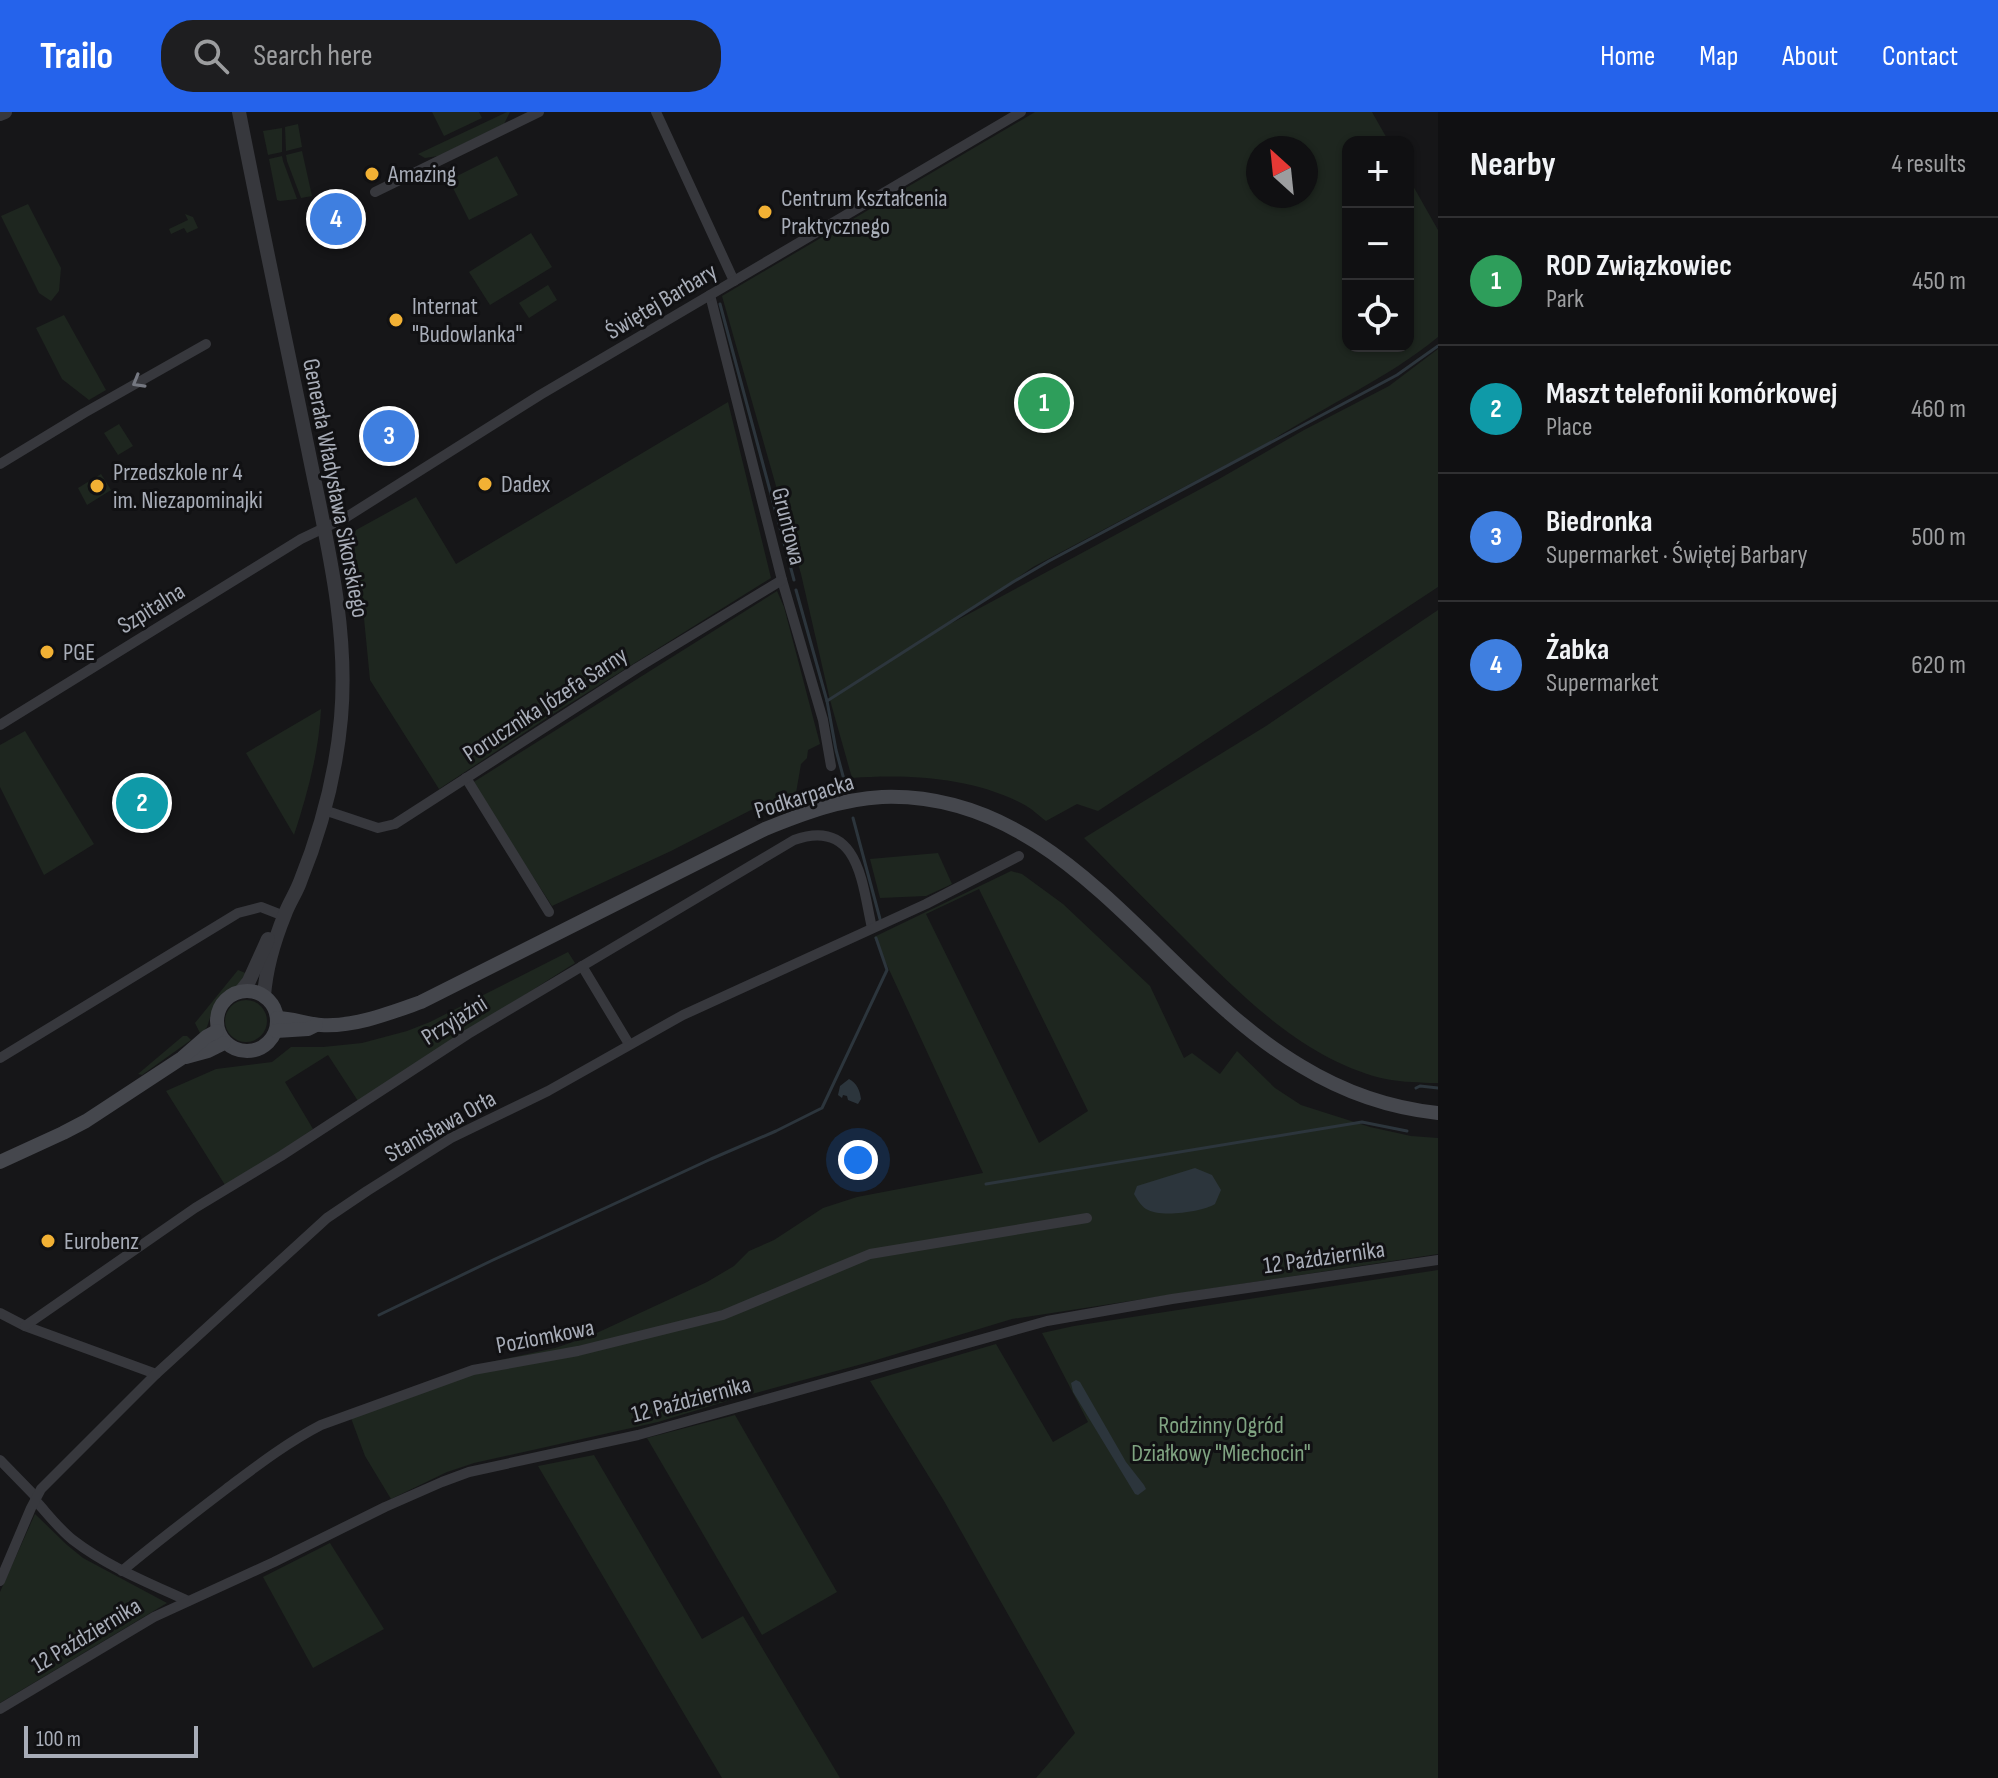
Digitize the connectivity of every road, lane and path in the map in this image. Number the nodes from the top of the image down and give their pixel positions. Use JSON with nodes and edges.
{"nodes":[{"id":1,"x":239,"y":112,"type":"edge"},
{"id":2,"x":539,"y":112,"type":"edge"},
{"id":3,"x":656,"y":112,"type":"edge"},
{"id":4,"x":1021,"y":112,"type":"edge"},
{"id":5,"x":519,"y":116,"type":"edge"},
{"id":6,"x":375,"y":192,"type":"dead end"},
{"id":7,"x":734,"y":281,"type":"junction"},
{"id":8,"x":710,"y":295,"type":"junction"},
{"id":9,"x":206,"y":344,"type":"dead end"},
{"id":10,"x":0,"y":464,"type":"edge"},
{"id":11,"x":324,"y":528,"type":"junction"},
{"id":12,"x":782,"y":580,"type":"junction"},
{"id":13,"x":0,"y":725,"type":"edge"},
{"id":14,"x":831,"y":766,"type":"dead end"},
{"id":15,"x":466,"y":778,"type":"junction"},
{"id":16,"x":324,"y":810,"type":"junction"},
{"id":17,"x":1019,"y":856,"type":"dead end"},
{"id":18,"x":549,"y":912,"type":"dead end"},
{"id":19,"x":284,"y":916,"type":"junction"},
{"id":20,"x":872,"y":928,"type":"junction"},
{"id":21,"x":582,"y":966,"type":"junction"},
{"id":22,"x":241,"y":991,"type":"junction"},
{"id":23,"x":264,"y":996,"type":"junction"},
{"id":24,"x":276,"y":1024,"type":"junction"},
{"id":25,"x":221,"y":1037,"type":"junction"},
{"id":26,"x":629,"y":1044,"type":"junction"},
{"id":27,"x":0,"y":1058,"type":"edge"},
{"id":28,"x":1438,"y":1113,"type":"edge"},
{"id":29,"x":0,"y":1162,"type":"edge"},
{"id":30,"x":1087,"y":1218,"type":"dead end"},
{"id":31,"x":1438,"y":1260,"type":"edge"},
{"id":32,"x":0,"y":1313,"type":"edge"},
{"id":33,"x":25,"y":1326,"type":"junction"},
{"id":34,"x":156,"y":1374,"type":"junction"},
{"id":35,"x":0,"y":1460,"type":"edge"},
{"id":36,"x":35,"y":1498,"type":"junction"},
{"id":37,"x":122,"y":1571,"type":"junction"},
{"id":38,"x":0,"y":1581,"type":"edge"},
{"id":39,"x":188,"y":1601,"type":"junction"},
{"id":40,"x":0,"y":1709,"type":"edge"}],
"edges":[{"from":1,"to":11,"type":"street","name":"Generała Władysława Sikorskiego"},
{"from":2,"to":5,"type":"street"},
{"from":3,"to":7,"type":"street"},
{"from":4,"to":7,"type":"street","name":"Świętej Barbary"},
{"from":5,"to":6,"type":"street"},
{"from":7,"to":8,"type":"street","name":"Świętej Barbary"},
{"from":8,"to":11,"type":"street","name":"Świętej Barbary"},
{"from":8,"to":12,"type":"street","name":"Gruntowa"},
{"from":9,"to":10,"type":"street","one_way":true},
{"from":11,"to":13,"type":"street","name":"Szpitalna"},
{"from":11,"to":16,"type":"street","name":"Generała Władysława Sikorskiego"},
{"from":12,"to":14,"type":"street","name":"Gruntowa"},
{"from":12,"to":15,"type":"street","name":"Porucznika Józefa Sarny"},
{"from":15,"to":16,"type":"street","name":"Porucznika Józefa Sarny"},
{"from":15,"to":18,"type":"street"},
{"from":16,"to":19,"type":"street","name":"Generała Władysława Sikorskiego"},
{"from":17,"to":20,"type":"street","name":"Stanisława Orła"},
{"from":19,"to":22,"type":"street","name":"Generała Władysława Sikorskiego"},
{"from":19,"to":23,"type":"street","name":"Generała Władysława Sikorskiego"},
{"from":19,"to":27,"type":"street"},
{"from":20,"to":21,"type":"street","name":"Przyjaźni"},
{"from":20,"to":26,"type":"street","name":"Stanisława Orła"},
{"from":21,"to":26,"type":"street"},
{"from":21,"to":33,"type":"street","name":"Przyjaźni"},
{"from":22,"to":23,"type":"main road"},
{"from":22,"to":25,"type":"main road"},
{"from":23,"to":24,"type":"main road"},
{"from":24,"to":25,"type":"main road"},
{"from":24,"to":28,"type":"main road","name":"Podkarpacka"},
{"from":25,"to":29,"type":"main road"},
{"from":26,"to":34,"type":"street","name":"Stanisława Orła"},
{"from":30,"to":37,"type":"street","name":"Poziomkowa"},
{"from":31,"to":39,"type":"street","name":"12 Października"},
{"from":32,"to":33,"type":"street"},
{"from":33,"to":34,"type":"street"},
{"from":34,"to":36,"type":"street","name":"Stanisława Orła"},
{"from":35,"to":36,"type":"street"},
{"from":36,"to":37,"type":"street"},
{"from":36,"to":38,"type":"street","name":"Stanisława Orła"},
{"from":37,"to":39,"type":"street"},
{"from":39,"to":40,"type":"street","name":"12 Października"}]}
